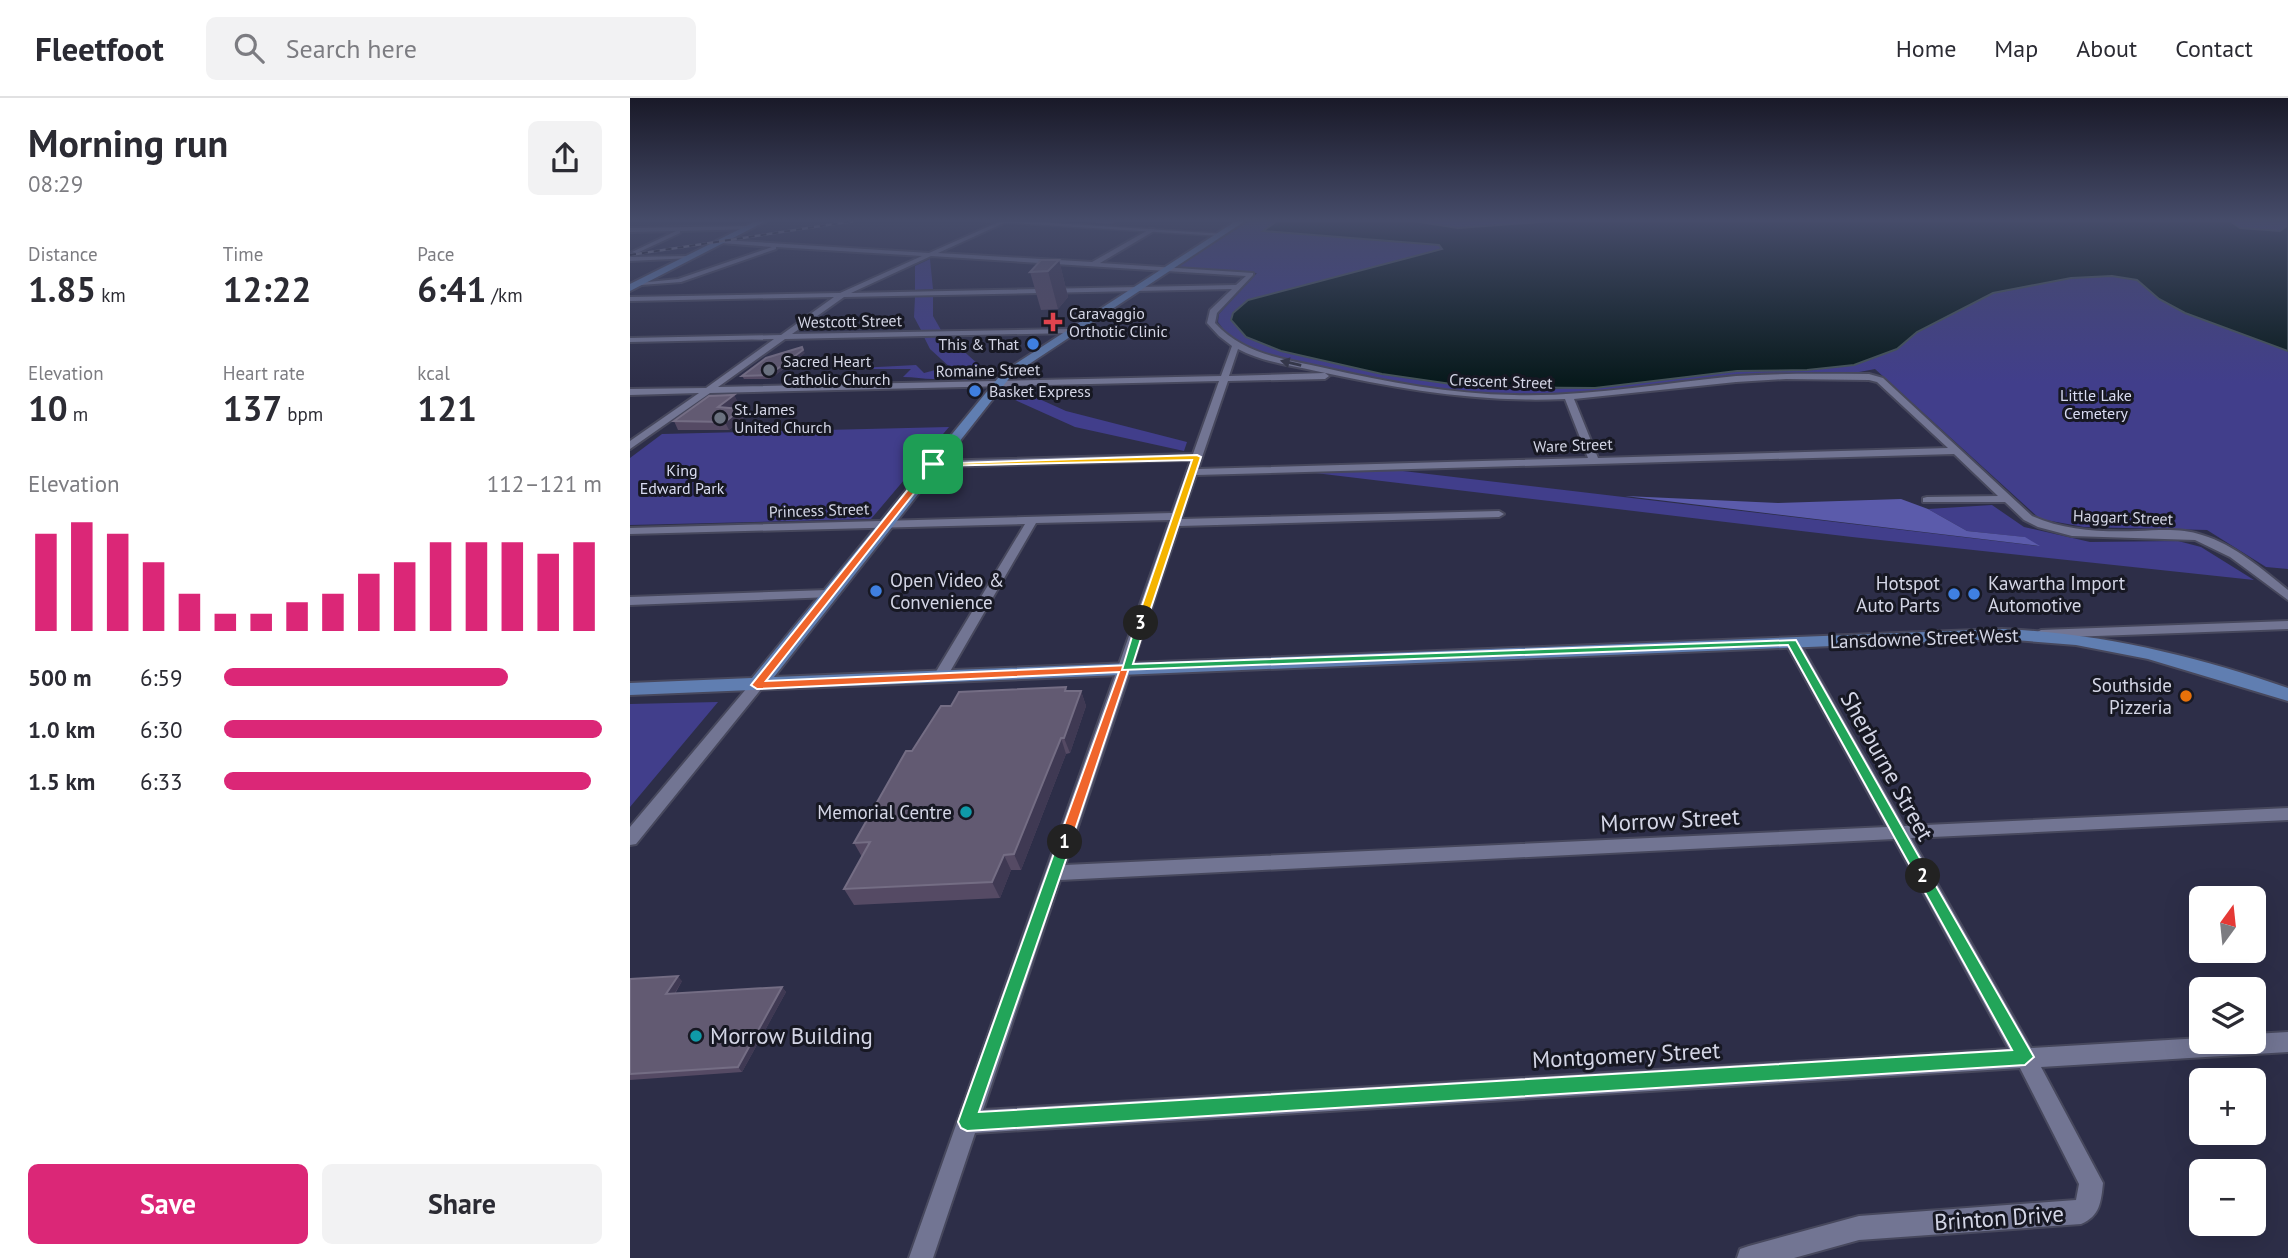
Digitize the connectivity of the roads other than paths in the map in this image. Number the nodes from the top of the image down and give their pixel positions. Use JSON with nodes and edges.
{"nodes":[{"id":1,"x":656,"y":275,"type":"edge"},
{"id":2,"x":695,"y":275,"type":"edge"},
{"id":3,"x":884,"y":275,"type":"edge"},
{"id":4,"x":1157,"y":275,"type":"edge"},
{"id":5,"x":1250,"y":275,"type":"edge"},
{"id":6,"x":641,"y":283,"type":"junction"},
{"id":7,"x":1235,"y":287,"type":"junction"},
{"id":8,"x":630,"y":288,"type":"edge"},
{"id":9,"x":1135,"y":289,"type":"junction"},
{"id":10,"x":842,"y":295,"type":"junction"},
{"id":11,"x":630,"y":299,"type":"edge"},
{"id":12,"x":1070,"y":331,"type":"junction"},
{"id":13,"x":784,"y":337,"type":"junction"},
{"id":14,"x":630,"y":340,"type":"edge"},
{"id":15,"x":1235,"y":347,"type":"junction"},
{"id":16,"x":1347,"y":376,"type":"junction"},
{"id":17,"x":1869,"y":377,"type":"joint"},
{"id":18,"x":1224,"y":378,"type":"junction"},
{"id":19,"x":999,"y":383,"type":"junction"},
{"id":20,"x":709,"y":390,"type":"junction"},
{"id":21,"x":630,"y":392,"type":"edge"},
{"id":22,"x":1569,"y":397,"type":"junction"},
{"id":23,"x":630,"y":446,"type":"edge"},
{"id":24,"x":1954,"y":451,"type":"junction"},
{"id":25,"x":1197,"y":457,"type":"junction"},
{"id":26,"x":1594,"y":460,"type":"junction"},
{"id":27,"x":933,"y":464,"type":"junction"},
{"id":28,"x":1193,"y":472,"type":"junction"},
{"id":29,"x":2004,"y":499,"type":"junction"},
{"id":30,"x":1927,"y":500,"type":"dead end"},
{"id":31,"x":1499,"y":514,"type":"dead end"},
{"id":32,"x":1176,"y":519,"type":"junction"},
{"id":33,"x":1032,"y":521,"type":"junction"},
{"id":34,"x":884,"y":524,"type":"junction"},
{"id":35,"x":630,"y":531,"type":"edge"},
{"id":36,"x":827,"y":594,"type":"junction"},
{"id":37,"x":2288,"y":596,"type":"edge"},
{"id":38,"x":630,"y":601,"type":"edge"},
{"id":39,"x":2288,"y":625,"type":"edge"},
{"id":40,"x":2149,"y":629,"type":"junction"},
{"id":41,"x":2035,"y":635,"type":"junction"},
{"id":42,"x":1792,"y":642,"type":"junction"},
{"id":43,"x":2147,"y":652,"type":"junction"},
{"id":44,"x":1126,"y":668,"type":"junction"},
{"id":45,"x":941,"y":675,"type":"junction"},
{"id":46,"x":757,"y":685,"type":"junction"},
{"id":47,"x":630,"y":689,"type":"edge"},
{"id":48,"x":2288,"y":695,"type":"edge"},
{"id":49,"x":2288,"y":814,"type":"edge"},
{"id":50,"x":1898,"y":832,"type":"junction"},
{"id":51,"x":630,"y":839,"type":"edge"},
{"id":52,"x":1054,"y":873,"type":"junction"},
{"id":53,"x":2288,"y":1042,"type":"edge"},
{"id":54,"x":2025,"y":1057,"type":"junction"},
{"id":55,"x":967,"y":1122,"type":"junction"},
{"id":56,"x":920,"y":1258,"type":"edge"},
{"id":57,"x":1749,"y":1258,"type":"edge"}],
"edges":[{"from":1,"to":6,"type":"main road"},
{"from":2,"to":6,"type":"street"},
{"from":3,"to":10,"type":"street"},
{"from":4,"to":9,"type":"main road"},
{"from":5,"to":7,"type":"street"},
{"from":6,"to":8,"type":"main road"},
{"from":7,"to":9,"type":"street"},
{"from":7,"to":15,"type":"street"},
{"from":9,"to":10,"type":"street"},
{"from":9,"to":12,"type":"main road"},
{"from":10,"to":11,"type":"street"},
{"from":10,"to":13,"type":"street"},
{"from":12,"to":13,"type":"street","name":"Westcott Street"},
{"from":12,"to":19,"type":"main road"},
{"from":13,"to":14,"type":"street","name":"Westcott Street"},
{"from":13,"to":20,"type":"street"},
{"from":16,"to":15,"type":"street","name":"Crescent Street","one_way":true},
{"from":15,"to":18,"type":"street"},
{"from":16,"to":18,"type":"street","name":"Romaine Street"},
{"from":16,"to":22,"type":"street","name":"Crescent Street"},
{"from":17,"to":22,"type":"street","name":"Crescent Street"},
{"from":17,"to":24,"type":"street","name":"Haggart Street"},
{"from":18,"to":19,"type":"street","name":"Romaine Street"},
{"from":18,"to":25,"type":"street"},
{"from":19,"to":20,"type":"street","name":"Romaine Street"},
{"from":19,"to":27,"type":"main road"},
{"from":20,"to":21,"type":"street","name":"Romaine Street"},
{"from":20,"to":23,"type":"street"},
{"from":22,"to":26,"type":"street"},
{"from":24,"to":26,"type":"street","name":"Ware Street"},
{"from":24,"to":29,"type":"street","name":"Haggart Street"},
{"from":25,"to":27,"type":"street"},
{"from":25,"to":28,"type":"street"},
{"from":26,"to":28,"type":"street","name":"Ware Street"},
{"from":27,"to":34,"type":"main road"},
{"from":28,"to":32,"type":"street"},
{"from":29,"to":30,"type":"street"},
{"from":29,"to":37,"type":"street","name":"Haggart Street"},
{"from":31,"to":32,"type":"street","name":"Princess Street"},
{"from":32,"to":33,"type":"street","name":"Princess Street"},
{"from":32,"to":44,"type":"street"},
{"from":33,"to":34,"type":"street","name":"Princess Street"},
{"from":33,"to":45,"type":"street"},
{"from":34,"to":35,"type":"street","name":"Princess Street"},
{"from":34,"to":36,"type":"main road"},
{"from":36,"to":38,"type":"street"},
{"from":36,"to":46,"type":"main road"},
{"from":39,"to":40,"type":"street"},
{"from":40,"to":41,"type":"street"},
{"from":40,"to":43,"type":"street"},
{"from":41,"to":42,"type":"main road","name":"Lansdowne Street West"},
{"from":41,"to":43,"type":"main road","name":"Lansdowne Street West"},
{"from":42,"to":44,"type":"main road","name":"Lansdowne Street West"},
{"from":42,"to":50,"type":"street","name":"Sherburne Street"},
{"from":43,"to":48,"type":"main road","name":"Lansdowne Street West"},
{"from":44,"to":45,"type":"main road","name":"Lansdowne Street West"},
{"from":44,"to":52,"type":"street"},
{"from":45,"to":46,"type":"main road","name":"Lansdowne Street West"},
{"from":46,"to":47,"type":"main road","name":"Lansdowne Street West"},
{"from":46,"to":51,"type":"street"},
{"from":49,"to":50,"type":"street","name":"Morrow Street"},
{"from":50,"to":52,"type":"street","name":"Morrow Street"},
{"from":50,"to":54,"type":"street","name":"Sherburne Street"},
{"from":52,"to":55,"type":"street"},
{"from":53,"to":54,"type":"street","name":"Montgomery Street"},
{"from":54,"to":55,"type":"street","name":"Montgomery Street"},
{"from":54,"to":57,"type":"street","name":"Brinton Drive"},
{"from":55,"to":56,"type":"street"}]}
